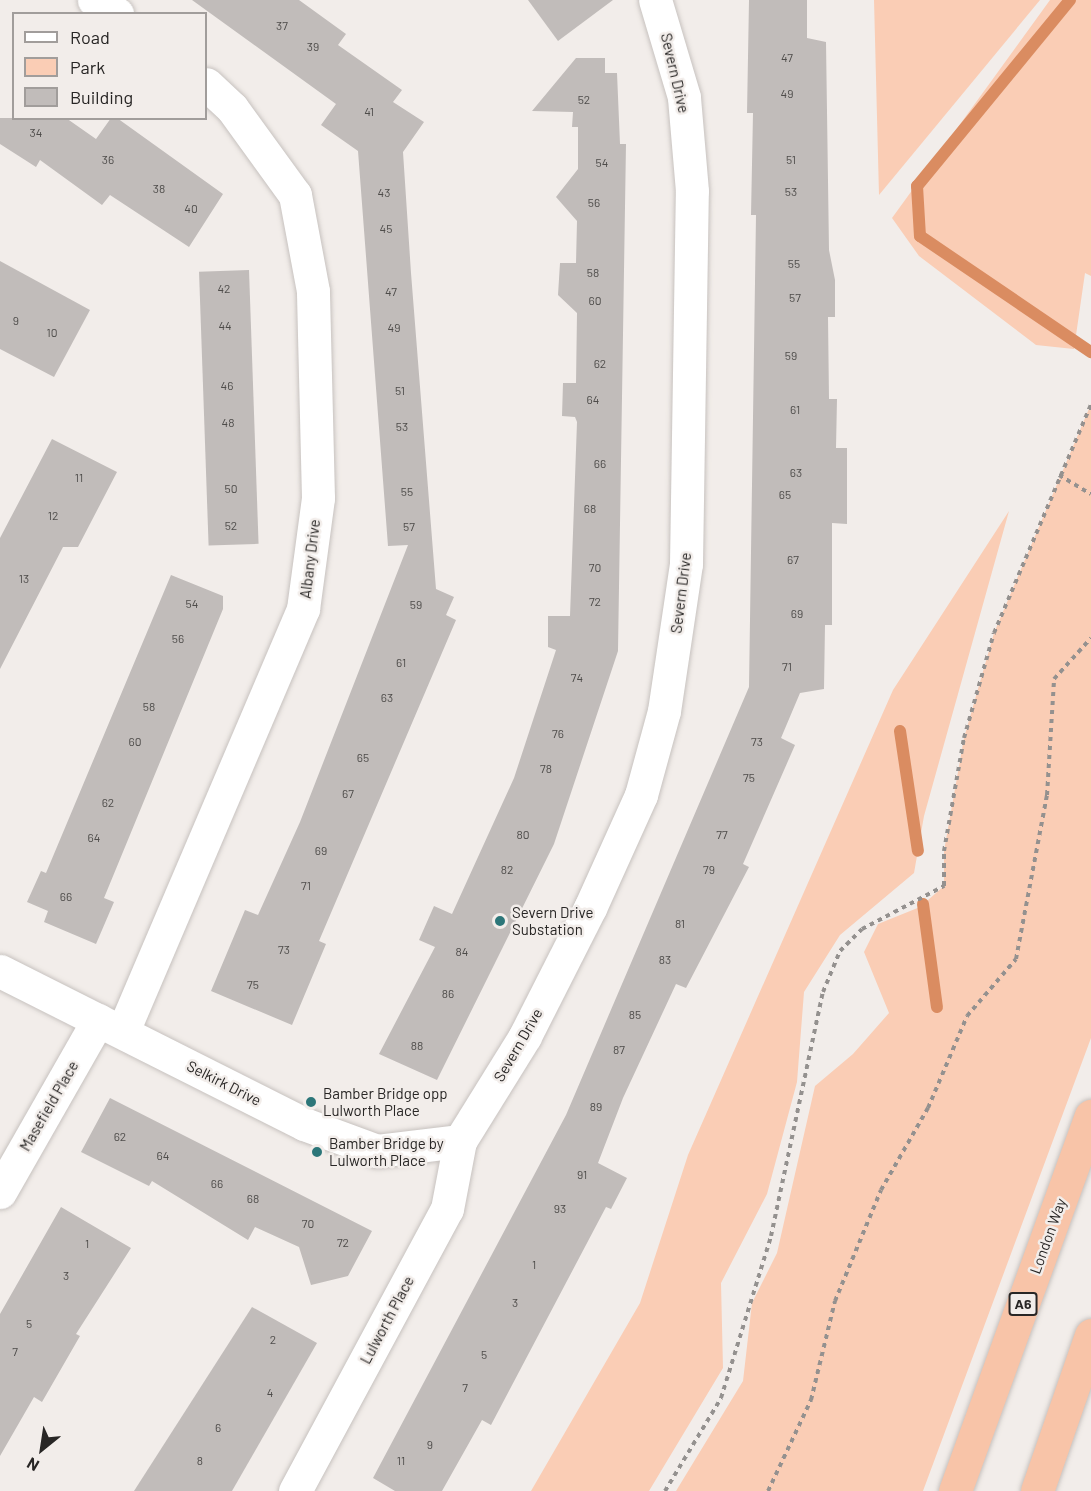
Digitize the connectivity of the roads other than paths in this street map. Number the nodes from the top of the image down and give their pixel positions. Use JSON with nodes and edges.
{"nodes":[{"id":1,"x":94,"y":0,"type":"edge"},
{"id":2,"x":655,"y":0,"type":"edge"},
{"id":3,"x":114,"y":12,"type":"edge"},
{"id":4,"x":207,"y":85,"type":"edge"},
{"id":5,"x":0,"y":972,"type":"edge"},
{"id":6,"x":111,"y":1026,"type":"junction"},
{"id":7,"x":1091,"y":1116,"type":"edge"},
{"id":8,"x":460,"y":1141,"type":"junction"},
{"id":9,"x":0,"y":1192,"type":"edge"},
{"id":10,"x":1091,"y":1335,"type":"edge"},
{"id":11,"x":295,"y":1491,"type":"edge"},
{"id":12,"x":955,"y":1491,"type":"edge"},
{"id":13,"x":1037,"y":1491,"type":"edge"}],
"edges":[{"from":1,"to":3,"type":"street"},
{"from":2,"to":8,"type":"street","name":"Severn Drive"},
{"from":4,"to":6,"type":"street","name":"Albany Drive"},
{"from":5,"to":6,"type":"street","name":"Selkirk Drive"},
{"from":6,"to":8,"type":"street","name":"Selkirk Drive"},
{"from":6,"to":9,"type":"street","name":"Masefield Place"},
{"from":7,"to":12,"type":"highway","name":"London Way","number":"A6"},
{"from":8,"to":11,"type":"street","name":"Lulworth Place"},
{"from":10,"to":13,"type":"highway"}]}
